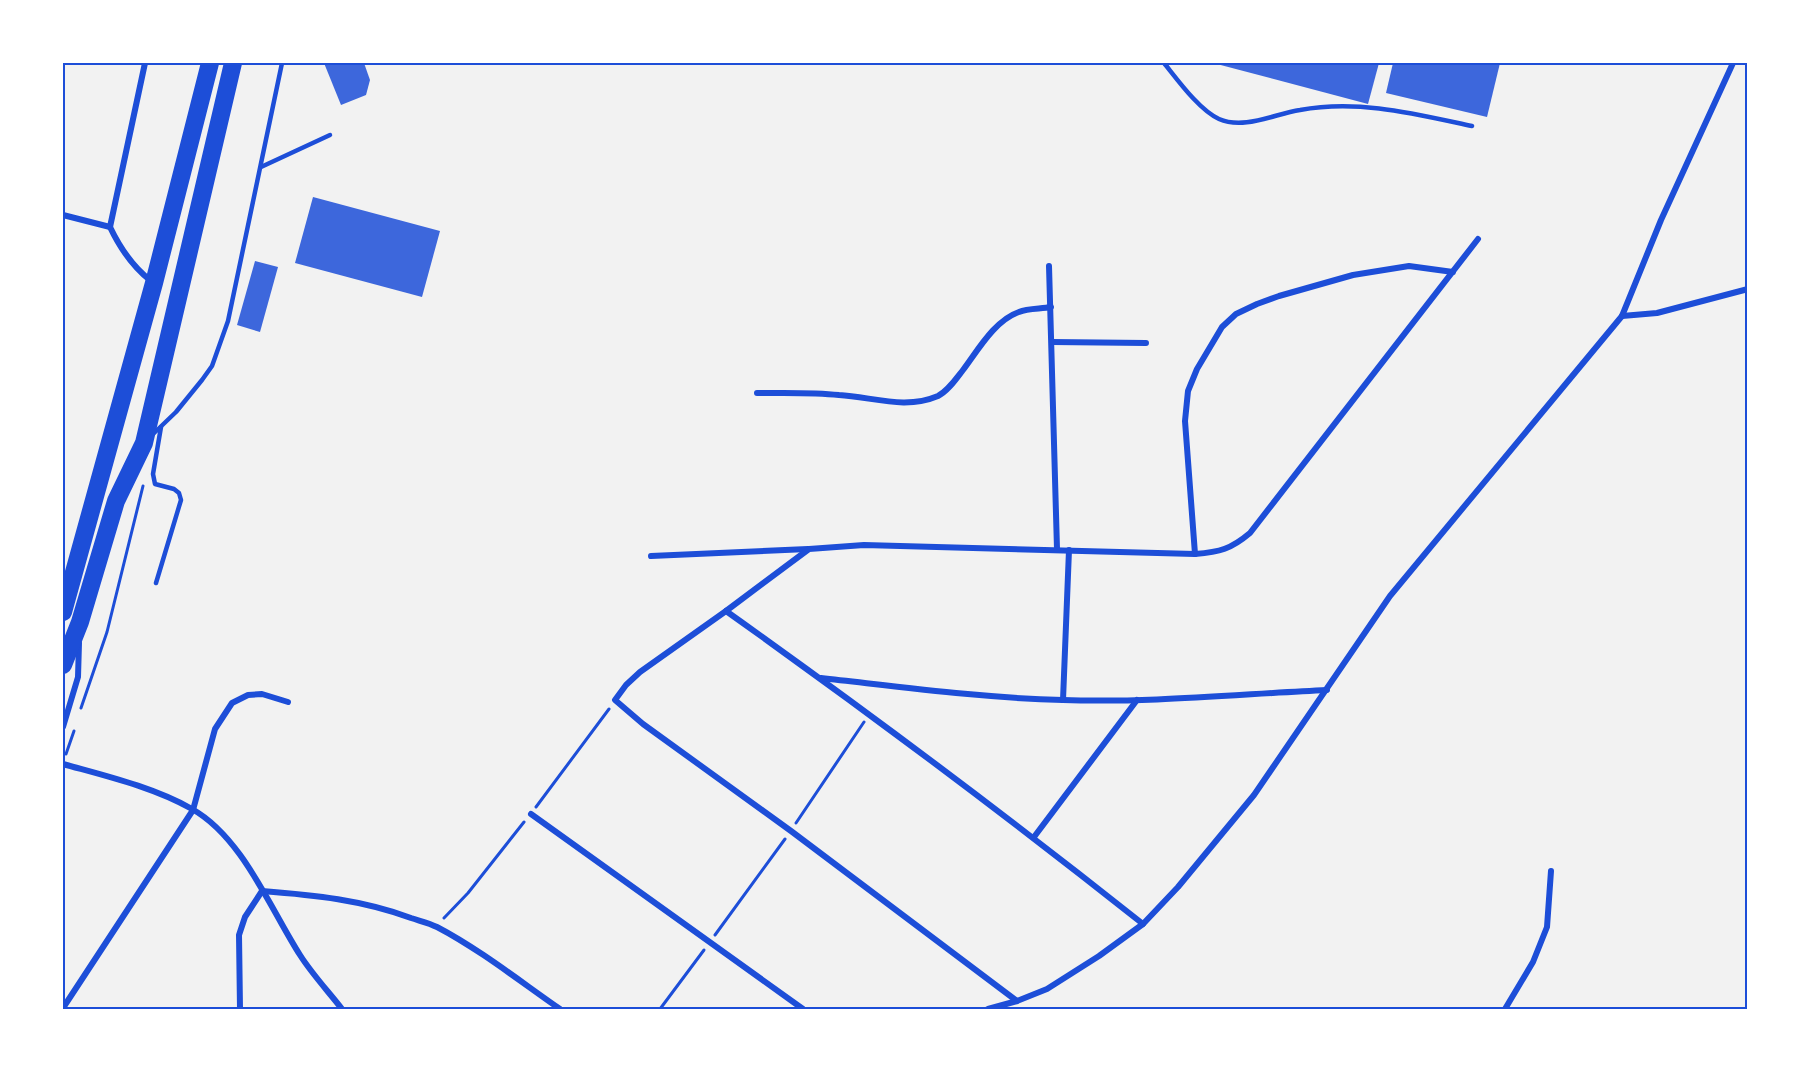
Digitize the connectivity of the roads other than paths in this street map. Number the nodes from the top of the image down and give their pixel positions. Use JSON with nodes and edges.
{"nodes":[{"id":1,"x":145,"y":63,"type":"edge"},
{"id":2,"x":210,"y":63,"type":"edge"},
{"id":3,"x":233,"y":63,"type":"edge"},
{"id":4,"x":282,"y":63,"type":"edge"},
{"id":5,"x":1164,"y":63,"type":"edge"},
{"id":6,"x":1733,"y":63,"type":"edge"},
{"id":7,"x":1472,"y":126,"type":"dead end"},
{"id":8,"x":330,"y":135,"type":"dead end"},
{"id":9,"x":261,"y":167,"type":"junction"},
{"id":10,"x":63,"y":215,"type":"edge"},
{"id":11,"x":110,"y":228,"type":"junction"},
{"id":12,"x":1478,"y":239,"type":"dead end"},
{"id":13,"x":1049,"y":266,"type":"dead end"},
{"id":14,"x":1453,"y":272,"type":"junction"},
{"id":15,"x":154,"y":284,"type":"junction"},
{"id":16,"x":1748,"y":289,"type":"edge"},
{"id":17,"x":1051,"y":308,"type":"junction"},
{"id":18,"x":1622,"y":316,"type":"junction"},
{"id":19,"x":1052,"y":342,"type":"junction"},
{"id":20,"x":1146,"y":343,"type":"dead end"},
{"id":21,"x":757,"y":393,"type":"dead end"},
{"id":22,"x":162,"y":426,"type":"junction"},
{"id":23,"x":144,"y":443,"type":"junction"},
{"id":24,"x":809,"y":549,"type":"junction"},
{"id":25,"x":1057,"y":549,"type":"junction"},
{"id":26,"x":1069,"y":550,"type":"junction"},
{"id":27,"x":1195,"y":554,"type":"junction"},
{"id":28,"x":651,"y":556,"type":"dead end"},
{"id":29,"x":156,"y":583,"type":"dead end"},
{"id":30,"x":726,"y":611,"type":"junction"},
{"id":31,"x":63,"y":612,"type":"edge"},
{"id":32,"x":80,"y":622,"type":"junction"},
{"id":33,"x":63,"y":665,"type":"edge"},
{"id":34,"x":821,"y":678,"type":"junction"},
{"id":35,"x":1328,"y":690,"type":"junction"},
{"id":36,"x":1063,"y":700,"type":"junction"},
{"id":37,"x":1137,"y":700,"type":"junction"},
{"id":38,"x":288,"y":702,"type":"dead end"},
{"id":39,"x":63,"y":727,"type":"edge"},
{"id":40,"x":63,"y":764,"type":"edge"},
{"id":41,"x":193,"y":810,"type":"junction"},
{"id":42,"x":531,"y":814,"type":"road end"},
{"id":43,"x":1034,"y":837,"type":"junction"},
{"id":44,"x":1551,"y":871,"type":"dead end"},
{"id":45,"x":262,"y":891,"type":"junction"},
{"id":46,"x":1143,"y":924,"type":"junction"},
{"id":47,"x":1017,"y":1001,"type":"junction"},
{"id":48,"x":63,"y":1008,"type":"edge"},
{"id":49,"x":240,"y":1009,"type":"edge"},
{"id":50,"x":342,"y":1009,"type":"edge"},
{"id":51,"x":560,"y":1009,"type":"edge"},
{"id":52,"x":802,"y":1009,"type":"edge"},
{"id":53,"x":988,"y":1009,"type":"edge"},
{"id":54,"x":1505,"y":1009,"type":"edge"}],
"edges":[{"from":1,"to":11,"type":"street"},
{"from":2,"to":15,"type":"highway"},
{"from":3,"to":23,"type":"highway"},
{"from":4,"to":9,"type":"lane"},
{"from":5,"to":7,"type":"lane"},
{"from":6,"to":18,"type":"street"},
{"from":8,"to":9,"type":"lane"},
{"from":9,"to":22,"type":"lane"},
{"from":10,"to":11,"type":"street"},
{"from":11,"to":15,"type":"street"},
{"from":12,"to":14,"type":"street"},
{"from":13,"to":17,"type":"street"},
{"from":14,"to":27,"type":"street"},
{"from":14,"to":27,"type":"street"},
{"from":15,"to":31,"type":"highway"},
{"from":16,"to":18,"type":"street"},
{"from":17,"to":19,"type":"street"},
{"from":17,"to":21,"type":"street"},
{"from":18,"to":35,"type":"street"},
{"from":19,"to":20,"type":"street"},
{"from":19,"to":25,"type":"street"},
{"from":22,"to":23,"type":"lane"},
{"from":22,"to":29,"type":"lane"},
{"from":23,"to":32,"type":"highway"},
{"from":24,"to":25,"type":"street"},
{"from":24,"to":28,"type":"street"},
{"from":24,"to":30,"type":"street"},
{"from":25,"to":26,"type":"street"},
{"from":26,"to":27,"type":"street"},
{"from":26,"to":36,"type":"street"},
{"from":30,"to":34,"type":"street"},
{"from":30,"to":47,"type":"street"},
{"from":32,"to":33,"type":"highway"},
{"from":32,"to":39,"type":"street"},
{"from":34,"to":36,"type":"street"},
{"from":34,"to":43,"type":"street"},
{"from":35,"to":37,"type":"street"},
{"from":35,"to":46,"type":"street"},
{"from":36,"to":37,"type":"street"},
{"from":37,"to":43,"type":"street"},
{"from":38,"to":41,"type":"street"},
{"from":40,"to":41,"type":"street"},
{"from":41,"to":45,"type":"street"},
{"from":41,"to":48,"type":"street"},
{"from":42,"to":52,"type":"street"},
{"from":43,"to":46,"type":"street"},
{"from":44,"to":54,"type":"street"},
{"from":45,"to":49,"type":"street"},
{"from":45,"to":50,"type":"street"},
{"from":45,"to":51,"type":"street"},
{"from":46,"to":47,"type":"street"},
{"from":47,"to":53,"type":"street"}]}
